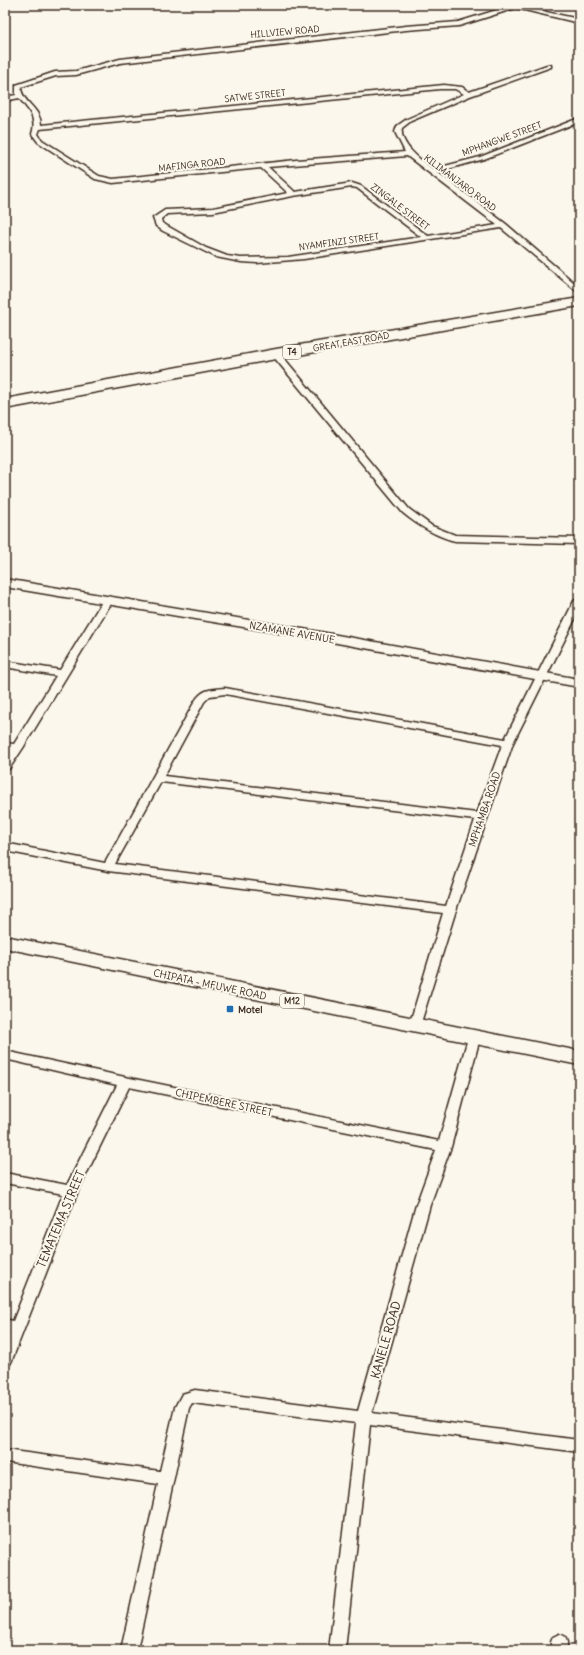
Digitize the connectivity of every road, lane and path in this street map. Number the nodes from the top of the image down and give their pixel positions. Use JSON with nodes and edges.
{"nodes":[{"id":1,"x":579,"y":21,"type":"edge"},
{"id":2,"x":549,"y":66,"type":"dead end"},
{"id":3,"x":20,"y":96,"type":"junction"},
{"id":4,"x":467,"y":96,"type":"junction"},
{"id":5,"x":5,"y":99,"type":"edge"},
{"id":6,"x":579,"y":120,"type":"edge"},
{"id":7,"x":38,"y":127,"type":"junction"},
{"id":8,"x":409,"y":154,"type":"junction"},
{"id":9,"x":263,"y":166,"type":"junction"},
{"id":10,"x":431,"y":172,"type":"junction"},
{"id":11,"x":293,"y":194,"type":"junction"},
{"id":12,"x":503,"y":226,"type":"junction"},
{"id":13,"x":182,"y":237,"type":"joint"},
{"id":14,"x":427,"y":238,"type":"junction"},
{"id":15,"x":579,"y":291,"type":"edge"},
{"id":16,"x":579,"y":302,"type":"edge"},
{"id":17,"x":276,"y":354,"type":"junction"},
{"id":18,"x":5,"y":404,"type":"edge"},
{"id":19,"x":579,"y":541,"type":"edge"},
{"id":20,"x":5,"y":583,"type":"edge"},
{"id":21,"x":108,"y":600,"type":"junction"},
{"id":22,"x":579,"y":601,"type":"edge"},
{"id":23,"x":5,"y":664,"type":"edge"},
{"id":24,"x":63,"y":674,"type":"junction"},
{"id":25,"x":541,"y":677,"type":"junction"},
{"id":26,"x":579,"y":683,"type":"edge"},
{"id":27,"x":508,"y":743,"type":"junction"},
{"id":28,"x":5,"y":746,"type":"edge"},
{"id":29,"x":18,"y":748,"type":"junction"},
{"id":30,"x":5,"y":767,"type":"edge"},
{"id":31,"x":156,"y":778,"type":"junction"},
{"id":32,"x":481,"y":817,"type":"junction"},
{"id":33,"x":5,"y":847,"type":"edge"},
{"id":34,"x":108,"y":867,"type":"junction"},
{"id":35,"x":450,"y":910,"type":"junction"},
{"id":36,"x":5,"y":942,"type":"edge"},
{"id":37,"x":415,"y":1026,"type":"junction"},
{"id":38,"x":474,"y":1038,"type":"junction"},
{"id":39,"x":5,"y":1055,"type":"edge"},
{"id":40,"x":579,"y":1058,"type":"edge"},
{"id":41,"x":125,"y":1082,"type":"junction"},
{"id":42,"x":444,"y":1147,"type":"junction"},
{"id":43,"x":5,"y":1178,"type":"edge"},
{"id":44,"x":71,"y":1191,"type":"junction"},
{"id":45,"x":11,"y":1326,"type":"edge"},
{"id":46,"x":5,"y":1360,"type":"edge"},
{"id":47,"x":364,"y":1417,"type":"junction"},
{"id":48,"x":579,"y":1446,"type":"edge"},
{"id":49,"x":5,"y":1456,"type":"edge"},
{"id":50,"x":167,"y":1479,"type":"junction"},
{"id":51,"x":129,"y":1650,"type":"edge"},
{"id":52,"x":337,"y":1650,"type":"edge"}],
"edges":[{"from":1,"to":3,"type":"street","name":"HILLVIEW ROAD"},
{"from":2,"to":4,"type":"street","name":"KILIMANJARO ROAD"},
{"from":3,"to":5,"type":"street"},
{"from":3,"to":7,"type":"street","name":"MAFINGA ROAD"},
{"from":4,"to":7,"type":"street","name":"SATWE STREET"},
{"from":4,"to":8,"type":"street","name":"KILIMANJARO ROAD"},
{"from":6,"to":10,"type":"street","name":"MPHANGWE STREET"},
{"from":7,"to":9,"type":"street","name":"MAFINGA ROAD"},
{"from":8,"to":9,"type":"street","name":"MAFINGA ROAD"},
{"from":8,"to":10,"type":"street","name":"KILIMANJARO ROAD"},
{"from":9,"to":11,"type":"street"},
{"from":10,"to":12,"type":"street","name":"KILIMANJARO ROAD"},
{"from":11,"to":13,"type":"street","name":"ZINGALE STREET"},
{"from":11,"to":14,"type":"street","name":"ZINGALE STREET"},
{"from":12,"to":14,"type":"street","name":"NYAMFINZI STREET"},
{"from":12,"to":15,"type":"street","name":"KILIMANJARO ROAD"},
{"from":13,"to":14,"type":"street","name":"NYAMFINZI STREET"},
{"from":16,"to":17,"type":"highway","name":"GREAT EAST ROAD","number":"T4"},
{"from":17,"to":18,"type":"highway","name":"GREAT EAST ROAD","number":"T4"},
{"from":17,"to":19,"type":"street"},
{"from":20,"to":21,"type":"street","name":"NZAMANE AVENUE"},
{"from":21,"to":24,"type":"street"},
{"from":21,"to":25,"type":"street","name":"NZAMANE AVENUE"},
{"from":22,"to":25,"type":"street","name":"MPHAMBA ROAD"},
{"from":23,"to":24,"type":"street"},
{"from":24,"to":29,"type":"street"},
{"from":25,"to":26,"type":"street","name":"NZAMANE AVENUE"},
{"from":25,"to":27,"type":"street","name":"MPHAMBA ROAD"},
{"from":27,"to":31,"type":"street"},
{"from":27,"to":32,"type":"street","name":"MPHAMBA ROAD"},
{"from":28,"to":29,"type":"street"},
{"from":29,"to":30,"type":"street"},
{"from":31,"to":32,"type":"street"},
{"from":31,"to":34,"type":"street"},
{"from":32,"to":35,"type":"street","name":"MPHAMBA ROAD"},
{"from":33,"to":34,"type":"street"},
{"from":34,"to":35,"type":"street"},
{"from":35,"to":37,"type":"street","name":"MPHAMBA ROAD"},
{"from":36,"to":37,"type":"main road","name":"CHIPATA - MFUWE ROAD","number":"M12"},
{"from":37,"to":38,"type":"main road","name":"CHIPATA - MFUWE ROAD","number":"M12"},
{"from":38,"to":40,"type":"main road","name":"CHIPATA - MFUWE ROAD","number":"M12"},
{"from":38,"to":42,"type":"street","name":"KANELE ROAD"},
{"from":39,"to":41,"type":"street","name":"CHIPEMBERE STREET"},
{"from":41,"to":42,"type":"street","name":"CHIPEMBERE STREET"},
{"from":41,"to":44,"type":"street","name":"TEMATEMA STREET"},
{"from":42,"to":47,"type":"street","name":"KANELE ROAD"},
{"from":43,"to":44,"type":"street"},
{"from":44,"to":45,"type":"street","name":"TEMATEMA STREET"},
{"from":45,"to":46,"type":"street","name":"TEMATEMA STREET"},
{"from":47,"to":48,"type":"street"},
{"from":47,"to":50,"type":"street"},
{"from":47,"to":52,"type":"street","name":"KANELE ROAD"},
{"from":49,"to":50,"type":"street"},
{"from":50,"to":51,"type":"street"}]}
